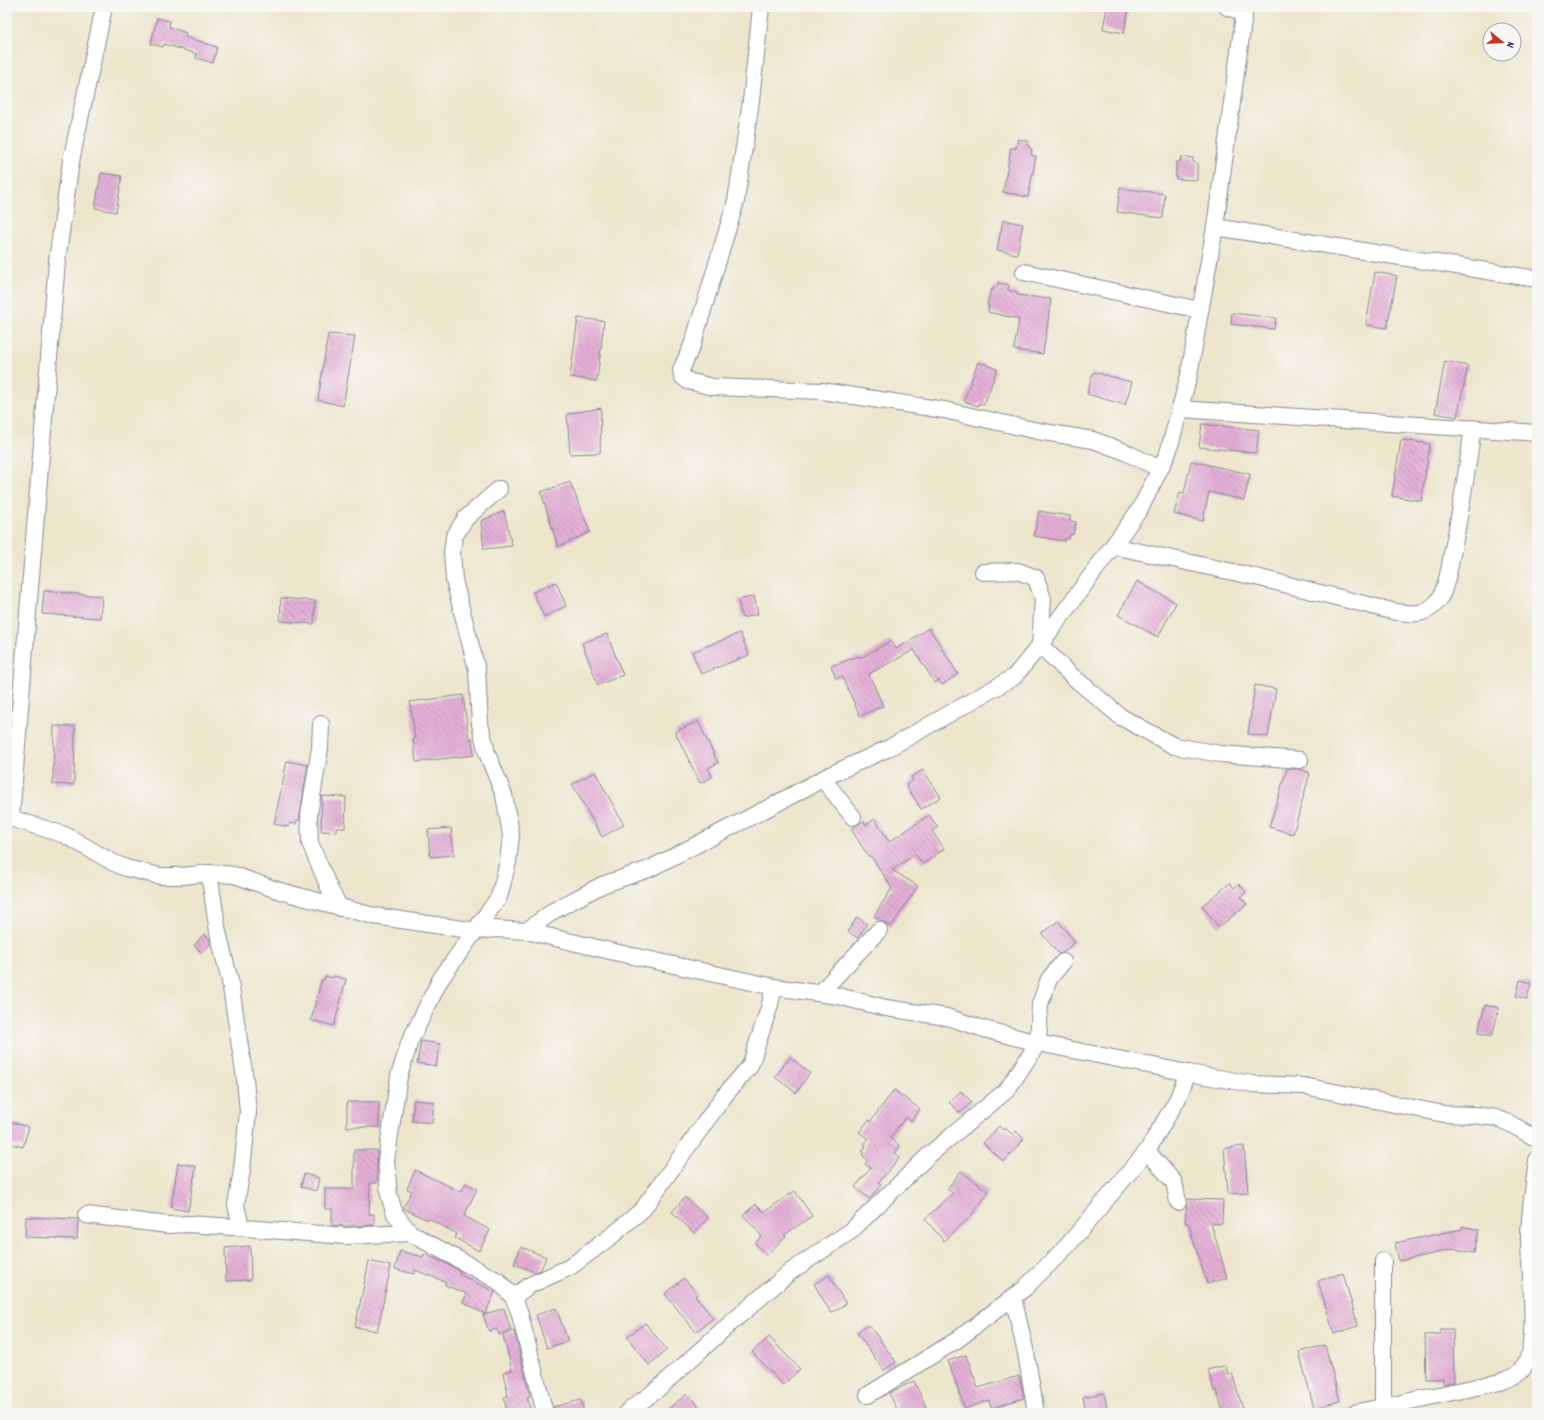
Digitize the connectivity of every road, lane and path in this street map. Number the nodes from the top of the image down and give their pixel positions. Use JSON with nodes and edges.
{"nodes":[{"id":1,"x":104,"y":7,"type":"edge"},
{"id":2,"x":762,"y":7,"type":"edge"},
{"id":3,"x":1227,"y":7,"type":"edge"},
{"id":4,"x":1245,"y":10,"type":"edge"},
{"id":5,"x":1215,"y":227,"type":"junction"},
{"id":6,"x":1024,"y":272,"type":"dead end"},
{"id":7,"x":1537,"y":279,"type":"edge"},
{"id":8,"x":1200,"y":310,"type":"junction"},
{"id":9,"x":1180,"y":409,"type":"junction"},
{"id":10,"x":1473,"y":428,"type":"junction"},
{"id":11,"x":1537,"y":433,"type":"edge"},
{"id":12,"x":1160,"y":469,"type":"junction"},
{"id":13,"x":499,"y":489,"type":"dead end"},
{"id":14,"x":1113,"y":546,"type":"junction"},
{"id":15,"x":982,"y":572,"type":"dead end"},
{"id":16,"x":1040,"y":645,"type":"junction"},
{"id":17,"x":321,"y":724,"type":"dead end"},
{"id":18,"x":1300,"y":760,"type":"dead end"},
{"id":19,"x":823,"y":778,"type":"junction"},
{"id":20,"x":853,"y":817,"type":"dead end"},
{"id":21,"x":9,"y":818,"type":"edge"},
{"id":22,"x":209,"y":873,"type":"junction"},
{"id":23,"x":340,"y":908,"type":"junction"},
{"id":24,"x":879,"y":930,"type":"dead end"},
{"id":25,"x":476,"y":931,"type":"junction"},
{"id":26,"x":526,"y":931,"type":"junction"},
{"id":27,"x":1063,"y":962,"type":"dead end"},
{"id":28,"x":774,"y":987,"type":"junction"},
{"id":29,"x":820,"y":993,"type":"junction"},
{"id":30,"x":1038,"y":1043,"type":"junction"},
{"id":31,"x":1188,"y":1073,"type":"junction"},
{"id":32,"x":1537,"y":1139,"type":"edge"},
{"id":33,"x":1148,"y":1151,"type":"junction"},
{"id":34,"x":1537,"y":1160,"type":"edge"},
{"id":35,"x":1178,"y":1202,"type":"dead end"},
{"id":36,"x":86,"y":1215,"type":"dead end"},
{"id":37,"x":241,"y":1228,"type":"junction"},
{"id":38,"x":410,"y":1233,"type":"junction"},
{"id":39,"x":1383,"y":1261,"type":"dead end"},
{"id":40,"x":513,"y":1297,"type":"junction"},
{"id":41,"x":1014,"y":1297,"type":"junction"},
{"id":42,"x":868,"y":1395,"type":"dead end"},
{"id":43,"x":1383,"y":1407,"type":"junction"},
{"id":44,"x":546,"y":1413,"type":"edge"},
{"id":45,"x":626,"y":1413,"type":"edge"},
{"id":46,"x":1036,"y":1413,"type":"edge"},
{"id":47,"x":1354,"y":1413,"type":"edge"}],
"edges":[{"from":1,"to":21,"type":"street"},
{"from":2,"to":12,"type":"street"},
{"from":3,"to":4,"type":"street"},
{"from":4,"to":5,"type":"street"},
{"from":5,"to":7,"type":"street"},
{"from":5,"to":8,"type":"street"},
{"from":6,"to":8,"type":"street"},
{"from":8,"to":9,"type":"street"},
{"from":9,"to":10,"type":"street"},
{"from":9,"to":12,"type":"street"},
{"from":10,"to":11,"type":"street"},
{"from":10,"to":14,"type":"street"},
{"from":12,"to":14,"type":"street"},
{"from":13,"to":25,"type":"street"},
{"from":14,"to":16,"type":"street"},
{"from":15,"to":16,"type":"street"},
{"from":16,"to":18,"type":"street"},
{"from":16,"to":19,"type":"street"},
{"from":17,"to":23,"type":"street"},
{"from":19,"to":20,"type":"street"},
{"from":19,"to":26,"type":"street"},
{"from":21,"to":22,"type":"street"},
{"from":22,"to":23,"type":"street"},
{"from":22,"to":37,"type":"street"},
{"from":23,"to":25,"type":"street"},
{"from":24,"to":29,"type":"street"},
{"from":25,"to":26,"type":"street"},
{"from":25,"to":38,"type":"street"},
{"from":26,"to":28,"type":"street"},
{"from":27,"to":30,"type":"street"},
{"from":28,"to":29,"type":"street"},
{"from":28,"to":40,"type":"street"},
{"from":29,"to":30,"type":"street"},
{"from":30,"to":31,"type":"street"},
{"from":30,"to":45,"type":"street"},
{"from":31,"to":32,"type":"street"},
{"from":31,"to":33,"type":"street"},
{"from":33,"to":35,"type":"street"},
{"from":33,"to":41,"type":"street"},
{"from":34,"to":43,"type":"street"},
{"from":36,"to":37,"type":"street"},
{"from":37,"to":38,"type":"street"},
{"from":38,"to":40,"type":"street"},
{"from":39,"to":43,"type":"street"},
{"from":40,"to":44,"type":"street"},
{"from":41,"to":42,"type":"street"},
{"from":41,"to":46,"type":"street"},
{"from":43,"to":47,"type":"street"}]}
